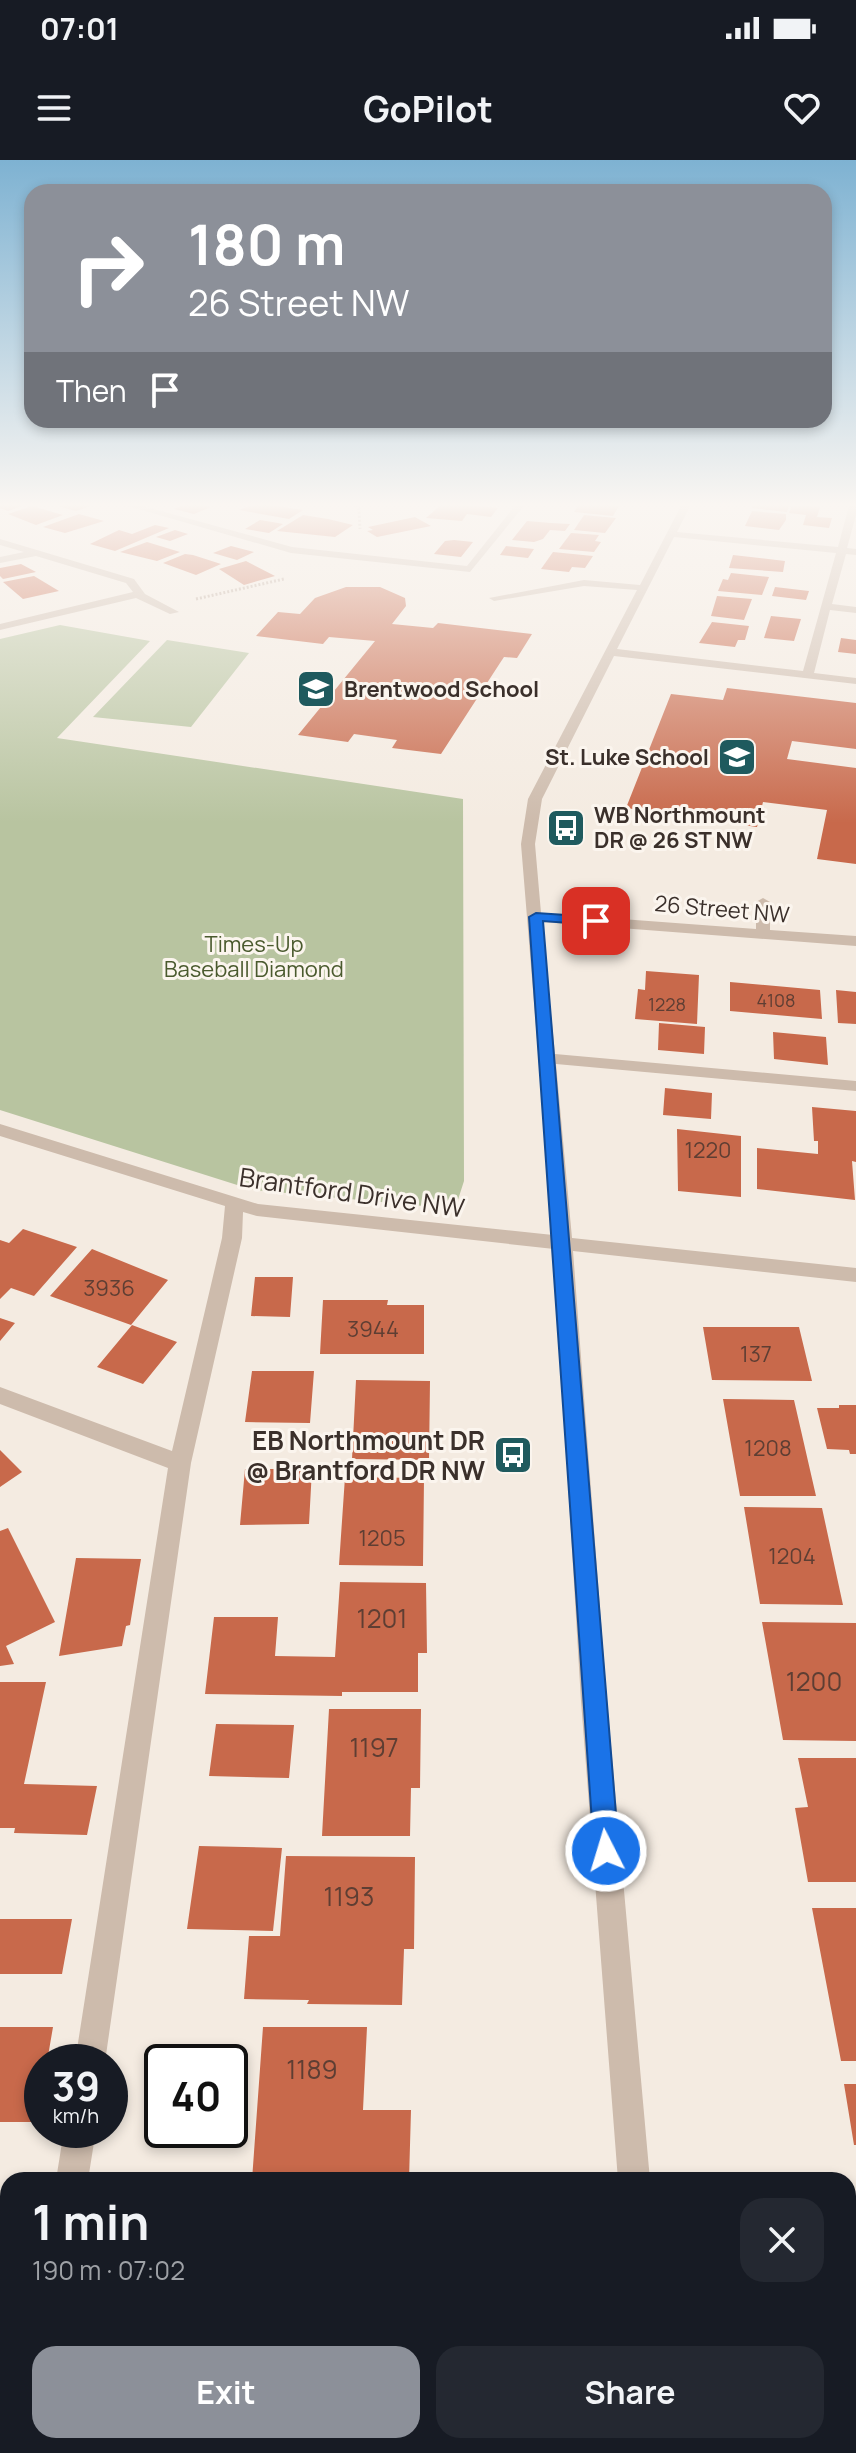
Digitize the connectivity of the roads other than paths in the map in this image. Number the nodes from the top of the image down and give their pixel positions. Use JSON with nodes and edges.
{"nodes":[{"id":1,"x":78,"y":609,"type":"edge"},
{"id":2,"x":168,"y":609,"type":"edge"},
{"id":3,"x":633,"y":609,"type":"edge"},
{"id":4,"x":827,"y":609,"type":"edge"},
{"id":5,"x":174,"y":612,"type":"dead end"},
{"id":6,"x":0,"y":627,"type":"edge"},
{"id":7,"x":610,"y":652,"type":"junction"},
{"id":8,"x":807,"y":676,"type":"junction"},
{"id":9,"x":856,"y":681,"type":"edge"},
{"id":10,"x":763,"y":902,"type":"dead end"},
{"id":11,"x":536,"y":917,"type":"junction"},
{"id":12,"x":763,"y":934,"type":"junction"},
{"id":13,"x":856,"y":941,"type":"edge"},
{"id":14,"x":548,"y":1058,"type":"junction"},
{"id":15,"x":856,"y":1086,"type":"edge"},
{"id":16,"x":0,"y":1130,"type":"edge"},
{"id":17,"x":234,"y":1205,"type":"junction"},
{"id":18,"x":563,"y":1245,"type":"junction"},
{"id":19,"x":856,"y":1275,"type":"edge"},
{"id":20,"x":0,"y":1395,"type":"edge"},
{"id":21,"x":180,"y":1463,"type":"junction"},
{"id":22,"x":93,"y":2044,"type":"edge"},
{"id":23,"x":77,"y":2148,"type":"edge"},
{"id":24,"x":73,"y":2172,"type":"edge"},
{"id":25,"x":633,"y":2172,"type":"edge"}],
"edges":[{"from":1,"to":6,"type":"street"},
{"from":2,"to":5,"type":"street"},
{"from":3,"to":7,"type":"street"},
{"from":4,"to":8,"type":"street"},
{"from":7,"to":8,"type":"street"},
{"from":7,"to":11,"type":"street"},
{"from":8,"to":9,"type":"street"},
{"from":10,"to":12,"type":"street"},
{"from":11,"to":12,"type":"street","name":"26 Street NW"},
{"from":11,"to":14,"type":"street"},
{"from":12,"to":13,"type":"street","name":"26 Street NW"},
{"from":14,"to":15,"type":"street"},
{"from":14,"to":18,"type":"street"},
{"from":16,"to":17,"type":"street","name":"Brantford Drive NW"},
{"from":17,"to":18,"type":"street","name":"Brantford Drive NW"},
{"from":17,"to":21,"type":"street"},
{"from":18,"to":19,"type":"street","name":"Brantford Drive NW"},
{"from":18,"to":25,"type":"street"},
{"from":20,"to":21,"type":"street"},
{"from":21,"to":22,"type":"street"},
{"from":23,"to":24,"type":"street"}]}
